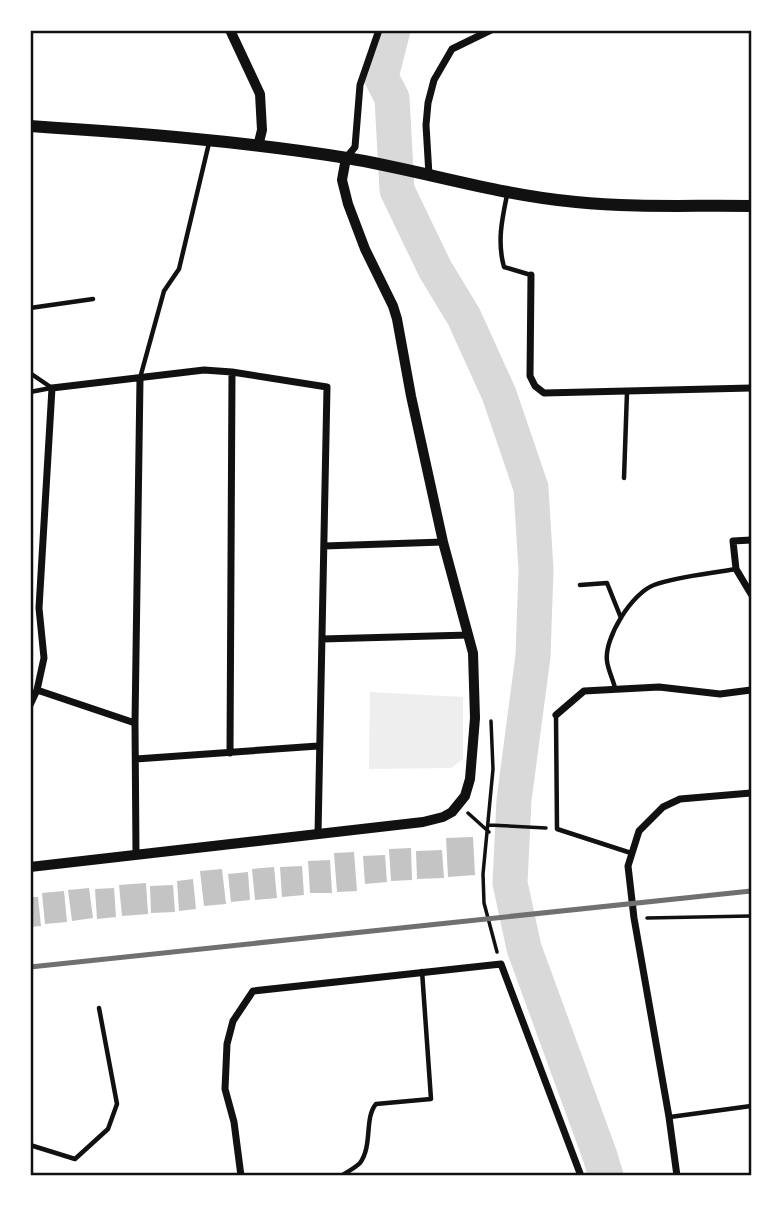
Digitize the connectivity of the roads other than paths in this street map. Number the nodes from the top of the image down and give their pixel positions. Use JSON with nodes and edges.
{"nodes":[{"id":1,"x":230,"y":30,"type":"edge"},
{"id":2,"x":379,"y":30,"type":"edge"},
{"id":3,"x":491,"y":30,"type":"edge"},
{"id":4,"x":30,"y":126,"type":"edge"},
{"id":5,"x":209,"y":141,"type":"junction"},
{"id":6,"x":258,"y":146,"type":"junction"},
{"id":7,"x":346,"y":158,"type":"junction"},
{"id":8,"x":424,"y":174,"type":"junction"},
{"id":9,"x":507,"y":194,"type":"junction"},
{"id":10,"x":751,"y":206,"type":"edge"},
{"id":11,"x":531,"y":275,"type":"joint"},
{"id":12,"x":93,"y":299,"type":"dead end"},
{"id":13,"x":30,"y":309,"type":"edge"},
{"id":14,"x":232,"y":372,"type":"junction"},
{"id":15,"x":30,"y":373,"type":"edge"},
{"id":16,"x":140,"y":379,"type":"junction"},
{"id":17,"x":52,"y":388,"type":"junction"},
{"id":18,"x":751,"y":388,"type":"edge"},
{"id":19,"x":627,"y":391,"type":"junction"},
{"id":20,"x":30,"y":393,"type":"edge"},
{"id":21,"x":624,"y":478,"type":"dead end"},
{"id":22,"x":751,"y":540,"type":"edge"},
{"id":23,"x":443,"y":542,"type":"junction"},
{"id":24,"x":324,"y":546,"type":"junction"},
{"id":25,"x":736,"y":569,"type":"junction"},
{"id":26,"x":580,"y":585,"type":"dead end"},
{"id":27,"x":751,"y":594,"type":"edge"},
{"id":28,"x":621,"y":618,"type":"junction"},
{"id":29,"x":469,"y":635,"type":"junction"},
{"id":30,"x":322,"y":639,"type":"junction"},
{"id":31,"x":615,"y":688,"type":"junction"},
{"id":32,"x":37,"y":690,"type":"junction"},
{"id":33,"x":751,"y":690,"type":"edge"},
{"id":34,"x":30,"y":705,"type":"edge"},
{"id":35,"x":556,"y":715,"type":"joint"},
{"id":36,"x":135,"y":723,"type":"junction"},
{"id":37,"x":318,"y":746,"type":"junction"},
{"id":38,"x":230,"y":753,"type":"junction"},
{"id":39,"x":136,"y":760,"type":"junction"},
{"id":40,"x":751,"y":793,"type":"edge"},
{"id":41,"x":318,"y":834,"type":"junction"},
{"id":42,"x":631,"y":853,"type":"junction"},
{"id":43,"x":136,"y":854,"type":"junction"},
{"id":44,"x":30,"y":867,"type":"edge"},
{"id":45,"x":422,"y":971,"type":"junction"},
{"id":46,"x":99,"y":1008,"type":"dead end"},
{"id":47,"x":751,"y":1106,"type":"edge"},
{"id":48,"x":669,"y":1117,"type":"junction"},
{"id":49,"x":30,"y":1146,"type":"edge"},
{"id":50,"x":241,"y":1176,"type":"edge"},
{"id":51,"x":341,"y":1176,"type":"edge"},
{"id":52,"x":582,"y":1176,"type":"edge"},
{"id":53,"x":677,"y":1176,"type":"edge"}],
"edges":[{"from":1,"to":6,"type":"street"},
{"from":2,"to":7,"type":"street"},
{"from":3,"to":8,"type":"street"},
{"from":4,"to":5,"type":"main road"},
{"from":5,"to":6,"type":"main road"},
{"from":5,"to":16,"type":"lane"},
{"from":6,"to":7,"type":"main road"},
{"from":7,"to":8,"type":"main road"},
{"from":7,"to":23,"type":"street"},
{"from":8,"to":9,"type":"main road"},
{"from":9,"to":10,"type":"main road"},
{"from":9,"to":11,"type":"lane"},
{"from":11,"to":19,"type":"street"},
{"from":12,"to":13,"type":"lane"},
{"from":14,"to":16,"type":"street"},
{"from":14,"to":24,"type":"street"},
{"from":14,"to":38,"type":"street"},
{"from":15,"to":17,"type":"lane"},
{"from":16,"to":17,"type":"street"},
{"from":16,"to":36,"type":"street"},
{"from":17,"to":20,"type":"lane"},
{"from":17,"to":32,"type":"street"},
{"from":18,"to":19,"type":"street"},
{"from":19,"to":21,"type":"lane"},
{"from":22,"to":25,"type":"street"},
{"from":23,"to":24,"type":"street"},
{"from":23,"to":29,"type":"street"},
{"from":24,"to":30,"type":"street"},
{"from":25,"to":27,"type":"street"},
{"from":25,"to":28,"type":"lane"},
{"from":26,"to":28,"type":"lane"},
{"from":28,"to":31,"type":"lane"},
{"from":29,"to":30,"type":"street"},
{"from":29,"to":41,"type":"street"},
{"from":30,"to":37,"type":"street"},
{"from":31,"to":33,"type":"street"},
{"from":31,"to":35,"type":"street"},
{"from":32,"to":34,"type":"street"},
{"from":32,"to":36,"type":"street"},
{"from":35,"to":42,"type":"lane"},
{"from":36,"to":39,"type":"street"},
{"from":37,"to":38,"type":"street"},
{"from":37,"to":41,"type":"street"},
{"from":38,"to":39,"type":"street"},
{"from":39,"to":43,"type":"street"},
{"from":40,"to":42,"type":"street"},
{"from":41,"to":43,"type":"street"},
{"from":42,"to":48,"type":"street"},
{"from":43,"to":44,"type":"street"},
{"from":45,"to":50,"type":"street"},
{"from":45,"to":51,"type":"lane"},
{"from":45,"to":52,"type":"street"},
{"from":46,"to":49,"type":"lane"},
{"from":47,"to":48,"type":"lane"},
{"from":48,"to":53,"type":"street"}]}
